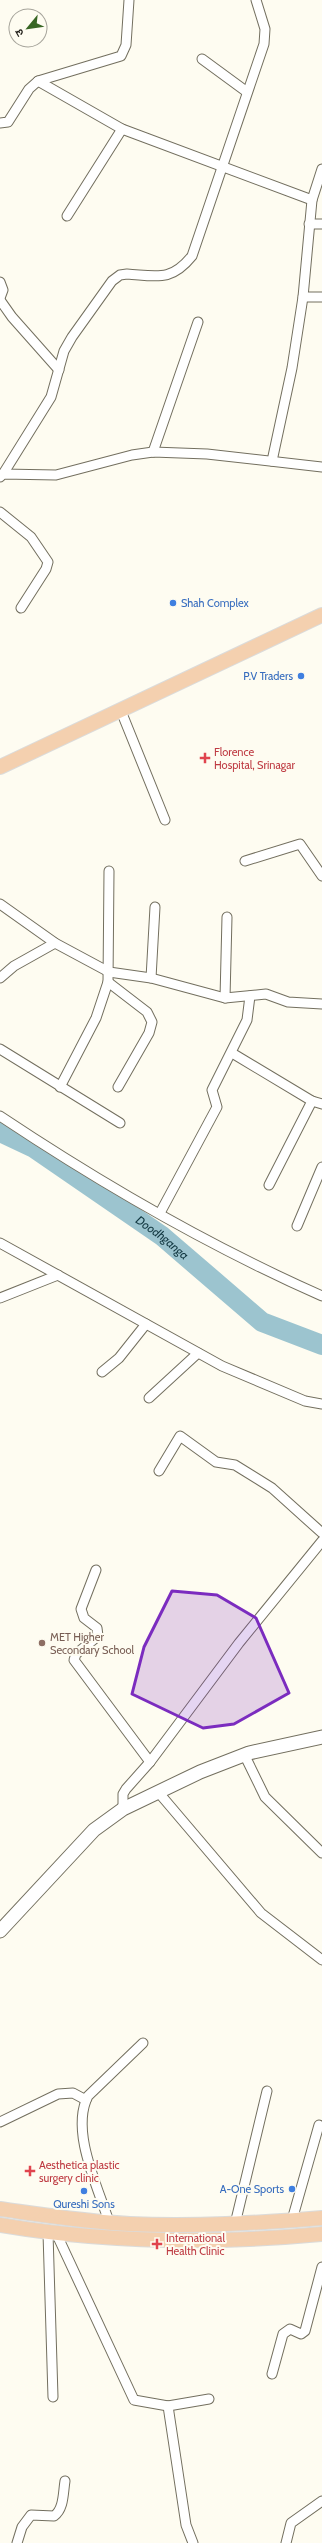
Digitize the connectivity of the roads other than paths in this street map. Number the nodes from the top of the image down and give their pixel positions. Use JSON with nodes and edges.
{"nodes":[{"id":1,"x":129,"y":0,"type":"edge"},
{"id":2,"x":256,"y":0,"type":"edge"},
{"id":3,"x":202,"y":59,"type":"dead end"},
{"id":4,"x":38,"y":81,"type":"junction"},
{"id":5,"x":247,"y":92,"type":"junction"},
{"id":6,"x":0,"y":123,"type":"edge"},
{"id":7,"x":122,"y":129,"type":"junction"},
{"id":8,"x":223,"y":166,"type":"junction"},
{"id":9,"x":322,"y":169,"type":"edge"},
{"id":10,"x":312,"y":200,"type":"junction"},
{"id":11,"x":67,"y":216,"type":"dead end"},
{"id":12,"x":309,"y":224,"type":"junction"},
{"id":13,"x":322,"y":224,"type":"edge"},
{"id":14,"x":0,"y":282,"type":"edge"},
{"id":15,"x":303,"y":297,"type":"junction"},
{"id":16,"x":322,"y":298,"type":"edge"},
{"id":17,"x":0,"y":299,"type":"edge"},
{"id":18,"x":198,"y":322,"type":"dead end"},
{"id":19,"x":59,"y":370,"type":"junction"},
{"id":20,"x":153,"y":452,"type":"junction"},
{"id":21,"x":272,"y":461,"type":"junction"},
{"id":22,"x":322,"y":467,"type":"edge"},
{"id":23,"x":2,"y":476,"type":"edge"},
{"id":24,"x":0,"y":512,"type":"edge"},
{"id":25,"x":21,"y":608,"type":"dead end"},
{"id":26,"x":322,"y":615,"type":"edge"},
{"id":27,"x":121,"y":711,"type":"junction"},
{"id":28,"x":0,"y":767,"type":"edge"},
{"id":29,"x":165,"y":820,"type":"dead end"},
{"id":30,"x":244,"y":861,"type":"dead end"},
{"id":31,"x":109,"y":871,"type":"dead end"},
{"id":32,"x":322,"y":876,"type":"edge"},
{"id":33,"x":0,"y":904,"type":"edge"},
{"id":34,"x":154,"y":907,"type":"dead end"},
{"id":35,"x":227,"y":917,"type":"dead end"},
{"id":36,"x":55,"y":943,"type":"junction"},
{"id":37,"x":109,"y":972,"type":"junction"},
{"id":38,"x":0,"y":978,"type":"edge"},
{"id":39,"x":151,"y":978,"type":"junction"},
{"id":40,"x":108,"y":982,"type":"junction"},
{"id":41,"x":250,"y":996,"type":"junction"},
{"id":42,"x":225,"y":998,"type":"junction"},
{"id":43,"x":322,"y":1004,"type":"edge"},
{"id":44,"x":0,"y":1049,"type":"edge"},
{"id":45,"x":232,"y":1053,"type":"junction"},
{"id":46,"x":60,"y":1087,"type":"junction"},
{"id":47,"x":118,"y":1087,"type":"dead end"},
{"id":48,"x":312,"y":1101,"type":"junction"},
{"id":49,"x":322,"y":1104,"type":"edge"},
{"id":50,"x":0,"y":1116,"type":"edge"},
{"id":51,"x":120,"y":1123,"type":"dead end"},
{"id":52,"x":322,"y":1167,"type":"edge"},
{"id":53,"x":269,"y":1185,"type":"dead end"},
{"id":54,"x":160,"y":1213,"type":"junction"},
{"id":55,"x":297,"y":1226,"type":"dead end"},
{"id":56,"x":0,"y":1243,"type":"edge"},
{"id":57,"x":58,"y":1276,"type":"junction"},
{"id":58,"x":322,"y":1296,"type":"edge"},
{"id":59,"x":0,"y":1298,"type":"edge"},
{"id":60,"x":146,"y":1324,"type":"junction"},
{"id":61,"x":198,"y":1353,"type":"junction"},
{"id":62,"x":102,"y":1372,"type":"dead end"},
{"id":63,"x":148,"y":1398,"type":"dead end"},
{"id":64,"x":322,"y":1404,"type":"edge"},
{"id":65,"x":159,"y":1472,"type":"dead end"},
{"id":66,"x":322,"y":1533,"type":"edge"},
{"id":67,"x":322,"y":1541,"type":"edge"},
{"id":68,"x":96,"y":1570,"type":"dead end"},
{"id":69,"x":322,"y":1737,"type":"edge"},
{"id":70,"x":245,"y":1756,"type":"junction"},
{"id":71,"x":150,"y":1762,"type":"junction"},
{"id":72,"x":159,"y":1793,"type":"junction"},
{"id":73,"x":123,"y":1809,"type":"junction"},
{"id":74,"x":322,"y":1853,"type":"edge"},
{"id":75,"x":0,"y":1931,"type":"edge"},
{"id":76,"x":322,"y":1960,"type":"edge"},
{"id":77,"x":143,"y":2043,"type":"dead end"},
{"id":78,"x":268,"y":2091,"type":"dead end"},
{"id":79,"x":86,"y":2100,"type":"junction"},
{"id":80,"x":0,"y":2122,"type":"edge"},
{"id":81,"x":320,"y":2125,"type":"dead end"},
{"id":82,"x":0,"y":2209,"type":"edge"},
{"id":83,"x":322,"y":2218,"type":"edge"},
{"id":84,"x":292,"y":2220,"type":"junction"},
{"id":85,"x":109,"y":2222,"type":"junction"},
{"id":86,"x":235,"y":2224,"type":"junction"},
{"id":87,"x":0,"y":2225,"type":"edge"},
{"id":88,"x":53,"y":2234,"type":"junction"},
{"id":89,"x":322,"y":2234,"type":"edge"},
{"id":90,"x":322,"y":2267,"type":"edge"},
{"id":91,"x":272,"y":2374,"type":"dead end"},
{"id":92,"x":53,"y":2397,"type":"dead end"},
{"id":93,"x":209,"y":2399,"type":"dead end"},
{"id":94,"x":168,"y":2406,"type":"junction"},
{"id":95,"x":65,"y":2481,"type":"dead end"},
{"id":96,"x":322,"y":2501,"type":"edge"},
{"id":97,"x":17,"y":2543,"type":"edge"},
{"id":98,"x":193,"y":2543,"type":"edge"},
{"id":99,"x":286,"y":2543,"type":"edge"}],
"edges":[{"from":1,"to":4,"type":"street"},
{"from":2,"to":5,"type":"street"},
{"from":3,"to":5,"type":"street"},
{"from":4,"to":6,"type":"street"},
{"from":4,"to":7,"type":"street"},
{"from":5,"to":8,"type":"street"},
{"from":7,"to":8,"type":"street"},
{"from":7,"to":11,"type":"street"},
{"from":8,"to":10,"type":"street"},
{"from":8,"to":19,"type":"street"},
{"from":9,"to":10,"type":"street"},
{"from":10,"to":12,"type":"street"},
{"from":12,"to":13,"type":"street"},
{"from":12,"to":15,"type":"street"},
{"from":14,"to":17,"type":"street"},
{"from":15,"to":16,"type":"street"},
{"from":15,"to":21,"type":"street"},
{"from":17,"to":19,"type":"street"},
{"from":18,"to":20,"type":"street"},
{"from":19,"to":23,"type":"street"},
{"from":20,"to":21,"type":"street"},
{"from":20,"to":23,"type":"street"},
{"from":21,"to":22,"type":"street"},
{"from":24,"to":25,"type":"street"},
{"from":26,"to":27,"type":"main road"},
{"from":27,"to":28,"type":"main road"},
{"from":27,"to":29,"type":"street"},
{"from":30,"to":32,"type":"street"},
{"from":31,"to":37,"type":"street"},
{"from":33,"to":36,"type":"street"},
{"from":34,"to":39,"type":"street"},
{"from":35,"to":42,"type":"street"},
{"from":36,"to":37,"type":"street"},
{"from":36,"to":38,"type":"street"},
{"from":37,"to":39,"type":"street"},
{"from":37,"to":40,"type":"street"},
{"from":39,"to":42,"type":"street"},
{"from":40,"to":46,"type":"street"},
{"from":40,"to":47,"type":"street"},
{"from":41,"to":42,"type":"street"},
{"from":41,"to":43,"type":"street"},
{"from":41,"to":45,"type":"street"},
{"from":44,"to":46,"type":"street"},
{"from":45,"to":48,"type":"street"},
{"from":45,"to":54,"type":"street"},
{"from":46,"to":51,"type":"street"},
{"from":48,"to":49,"type":"street"},
{"from":48,"to":53,"type":"street"},
{"from":50,"to":54,"type":"street"},
{"from":52,"to":55,"type":"street"},
{"from":54,"to":58,"type":"street"},
{"from":56,"to":57,"type":"street"},
{"from":57,"to":59,"type":"street"},
{"from":57,"to":60,"type":"street"},
{"from":60,"to":61,"type":"street"},
{"from":60,"to":62,"type":"street"},
{"from":61,"to":63,"type":"street"},
{"from":61,"to":64,"type":"street"},
{"from":65,"to":66,"type":"street"},
{"from":67,"to":71,"type":"street"},
{"from":68,"to":71,"type":"street"},
{"from":69,"to":70,"type":"main road"},
{"from":70,"to":72,"type":"main road"},
{"from":70,"to":74,"type":"street"},
{"from":71,"to":73,"type":"street"},
{"from":72,"to":73,"type":"main road"},
{"from":72,"to":76,"type":"street"},
{"from":73,"to":75,"type":"main road"},
{"from":77,"to":79,"type":"street"},
{"from":78,"to":86,"type":"street"},
{"from":79,"to":80,"type":"street"},
{"from":79,"to":85,"type":"street"},
{"from":81,"to":84,"type":"street"},
{"from":82,"to":85,"type":"main road"},
{"from":83,"to":84,"type":"main road"},
{"from":84,"to":86,"type":"main road"},
{"from":85,"to":86,"type":"main road"},
{"from":87,"to":88,"type":"main road"},
{"from":88,"to":89,"type":"main road"},
{"from":88,"to":92,"type":"street"},
{"from":88,"to":94,"type":"street"},
{"from":90,"to":91,"type":"street"},
{"from":93,"to":94,"type":"street"},
{"from":94,"to":98,"type":"street"},
{"from":95,"to":97,"type":"street"},
{"from":96,"to":99,"type":"street"}]}
